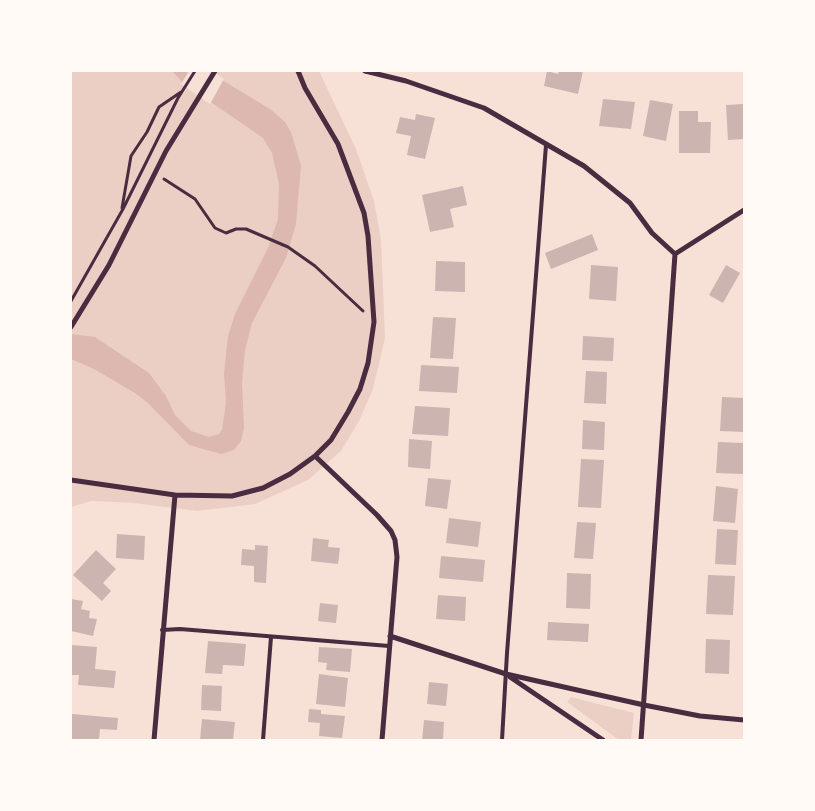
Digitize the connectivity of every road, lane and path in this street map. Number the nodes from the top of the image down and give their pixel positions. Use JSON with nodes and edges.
{"nodes":[{"id":1,"x":195,"y":71,"type":"edge"},
{"id":2,"x":215,"y":71,"type":"edge"},
{"id":3,"x":298,"y":71,"type":"edge"},
{"id":4,"x":365,"y":71,"type":"edge"},
{"id":5,"x":184,"y":90,"type":"junction"},
{"id":6,"x":546,"y":146,"type":"junction"},
{"id":7,"x":145,"y":166,"type":"junction"},
{"id":8,"x":154,"y":173,"type":"junction"},
{"id":9,"x":744,"y":210,"type":"edge"},
{"id":10,"x":120,"y":214,"type":"junction"},
{"id":11,"x":674,"y":254,"type":"junction"},
{"id":12,"x":71,"y":301,"type":"edge"},
{"id":13,"x":364,"y":311,"type":"dead end"},
{"id":14,"x":71,"y":327,"type":"edge"},
{"id":15,"x":316,"y":456,"type":"junction"},
{"id":16,"x":71,"y":480,"type":"edge"},
{"id":17,"x":175,"y":495,"type":"junction"},
{"id":18,"x":162,"y":630,"type":"junction"},
{"id":19,"x":390,"y":636,"type":"junction"},
{"id":20,"x":271,"y":637,"type":"junction"},
{"id":21,"x":389,"y":646,"type":"junction"},
{"id":22,"x":506,"y":674,"type":"junction"},
{"id":23,"x":644,"y":705,"type":"junction"},
{"id":24,"x":744,"y":720,"type":"edge"},
{"id":25,"x":154,"y":740,"type":"edge"},
{"id":26,"x":263,"y":740,"type":"edge"},
{"id":27,"x":382,"y":740,"type":"edge"},
{"id":28,"x":502,"y":740,"type":"edge"},
{"id":29,"x":603,"y":740,"type":"edge"},
{"id":30,"x":641,"y":740,"type":"edge"}],
"edges":[{"from":1,"to":5,"type":"path"},
{"from":2,"to":8,"type":"street"},
{"from":3,"to":15,"type":"street"},
{"from":4,"to":6,"type":"street"},
{"from":5,"to":7,"type":"path"},
{"from":5,"to":10,"type":"path"},
{"from":6,"to":11,"type":"street"},
{"from":6,"to":22,"type":"lane"},
{"from":7,"to":8,"type":"path"},
{"from":7,"to":10,"type":"path"},
{"from":8,"to":13,"type":"path"},
{"from":8,"to":14,"type":"street"},
{"from":9,"to":11,"type":"street"},
{"from":10,"to":12,"type":"path"},
{"from":11,"to":23,"type":"street"},
{"from":15,"to":17,"type":"street"},
{"from":15,"to":19,"type":"street"},
{"from":16,"to":17,"type":"street"},
{"from":17,"to":18,"type":"street"},
{"from":18,"to":20,"type":"lane"},
{"from":18,"to":25,"type":"street"},
{"from":19,"to":21,"type":"street"},
{"from":19,"to":22,"type":"street"},
{"from":20,"to":21,"type":"lane"},
{"from":20,"to":26,"type":"lane"},
{"from":21,"to":27,"type":"street"},
{"from":22,"to":23,"type":"street"},
{"from":22,"to":28,"type":"lane"},
{"from":22,"to":29,"type":"street"},
{"from":23,"to":24,"type":"street"},
{"from":23,"to":30,"type":"street"}]}
